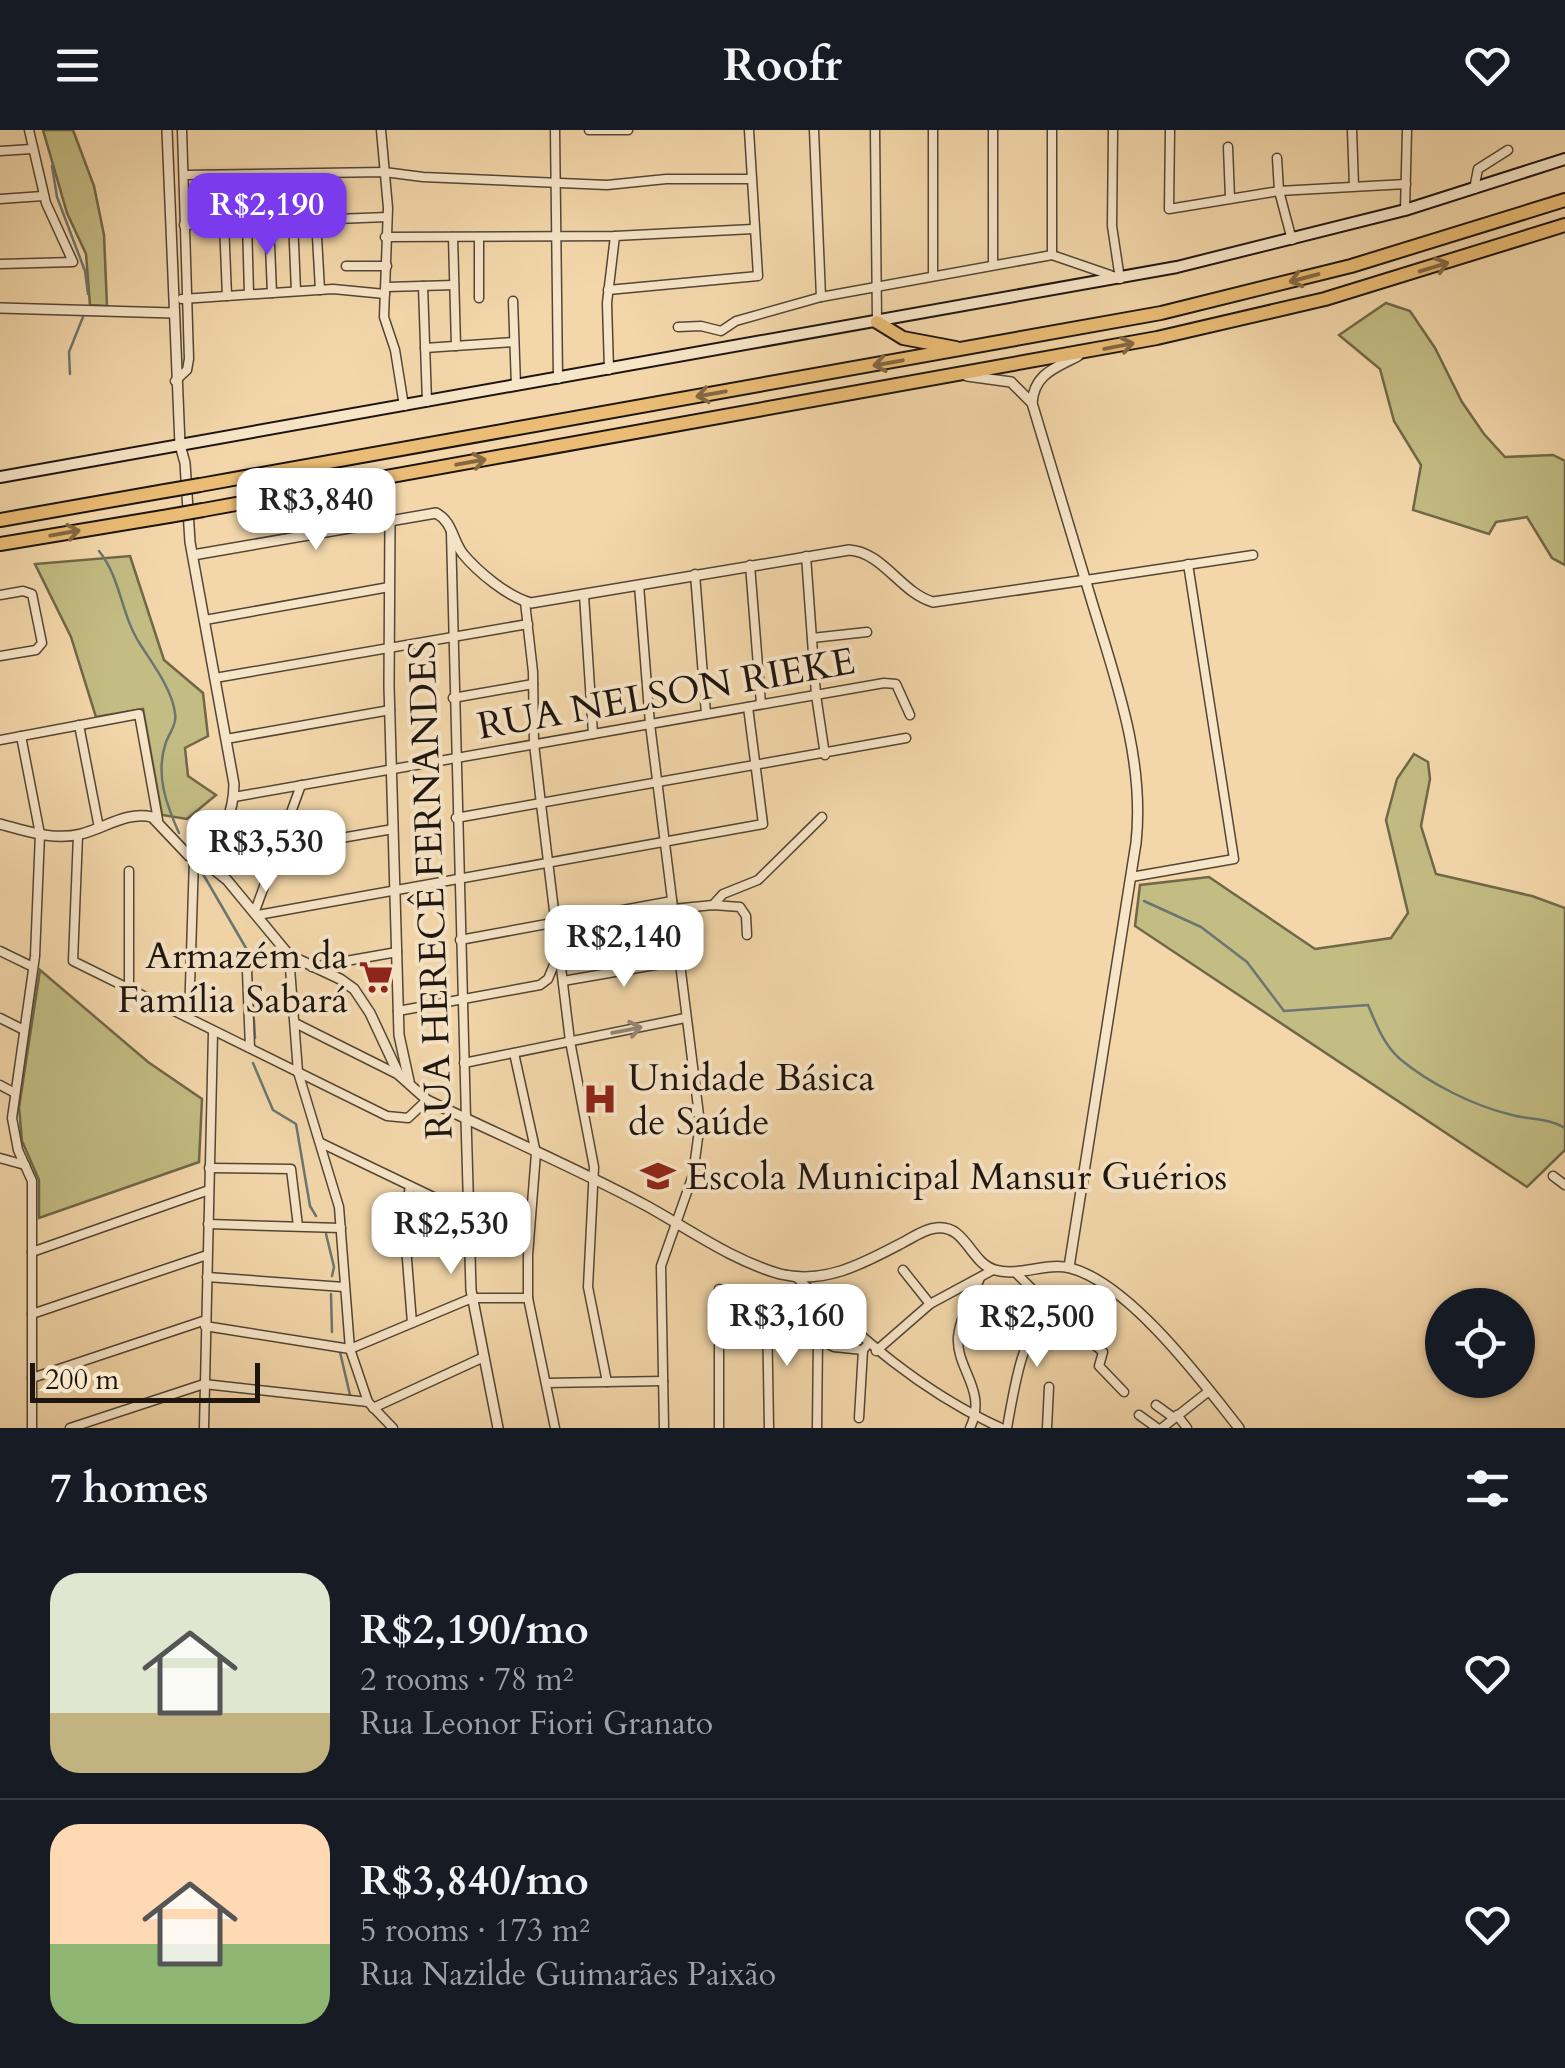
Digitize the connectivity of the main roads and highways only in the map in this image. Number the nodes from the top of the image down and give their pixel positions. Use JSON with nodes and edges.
{"nodes":[{"id":1,"x":1565,"y":159,"type":"edge"},
{"id":2,"x":1565,"y":200,"type":"edge"},
{"id":3,"x":1565,"y":226,"type":"edge"},
{"id":4,"x":877,"y":322,"type":"junction"},
{"id":5,"x":968,"y":349,"type":"junction"},
{"id":6,"x":0,"y":477,"type":"edge"},
{"id":7,"x":0,"y":520,"type":"edge"},
{"id":8,"x":24,"y":540,"type":"junction"},
{"id":9,"x":0,"y":544,"type":"edge"},
{"id":10,"x":0,"y":554,"type":"edge"}],
"edges":[{"from":1,"to":4,"type":"main road"},
{"from":2,"to":5,"type":"highway","one_way":true},
{"from":8,"to":3,"type":"highway","one_way":true,"bridge":true},
{"from":4,"to":5,"type":"highway"},
{"from":4,"to":6,"type":"main road"},
{"from":5,"to":7,"type":"highway","one_way":true,"bridge":true},
{"from":8,"to":9,"type":"highway"},
{"from":8,"to":10,"type":"highway"}]}
